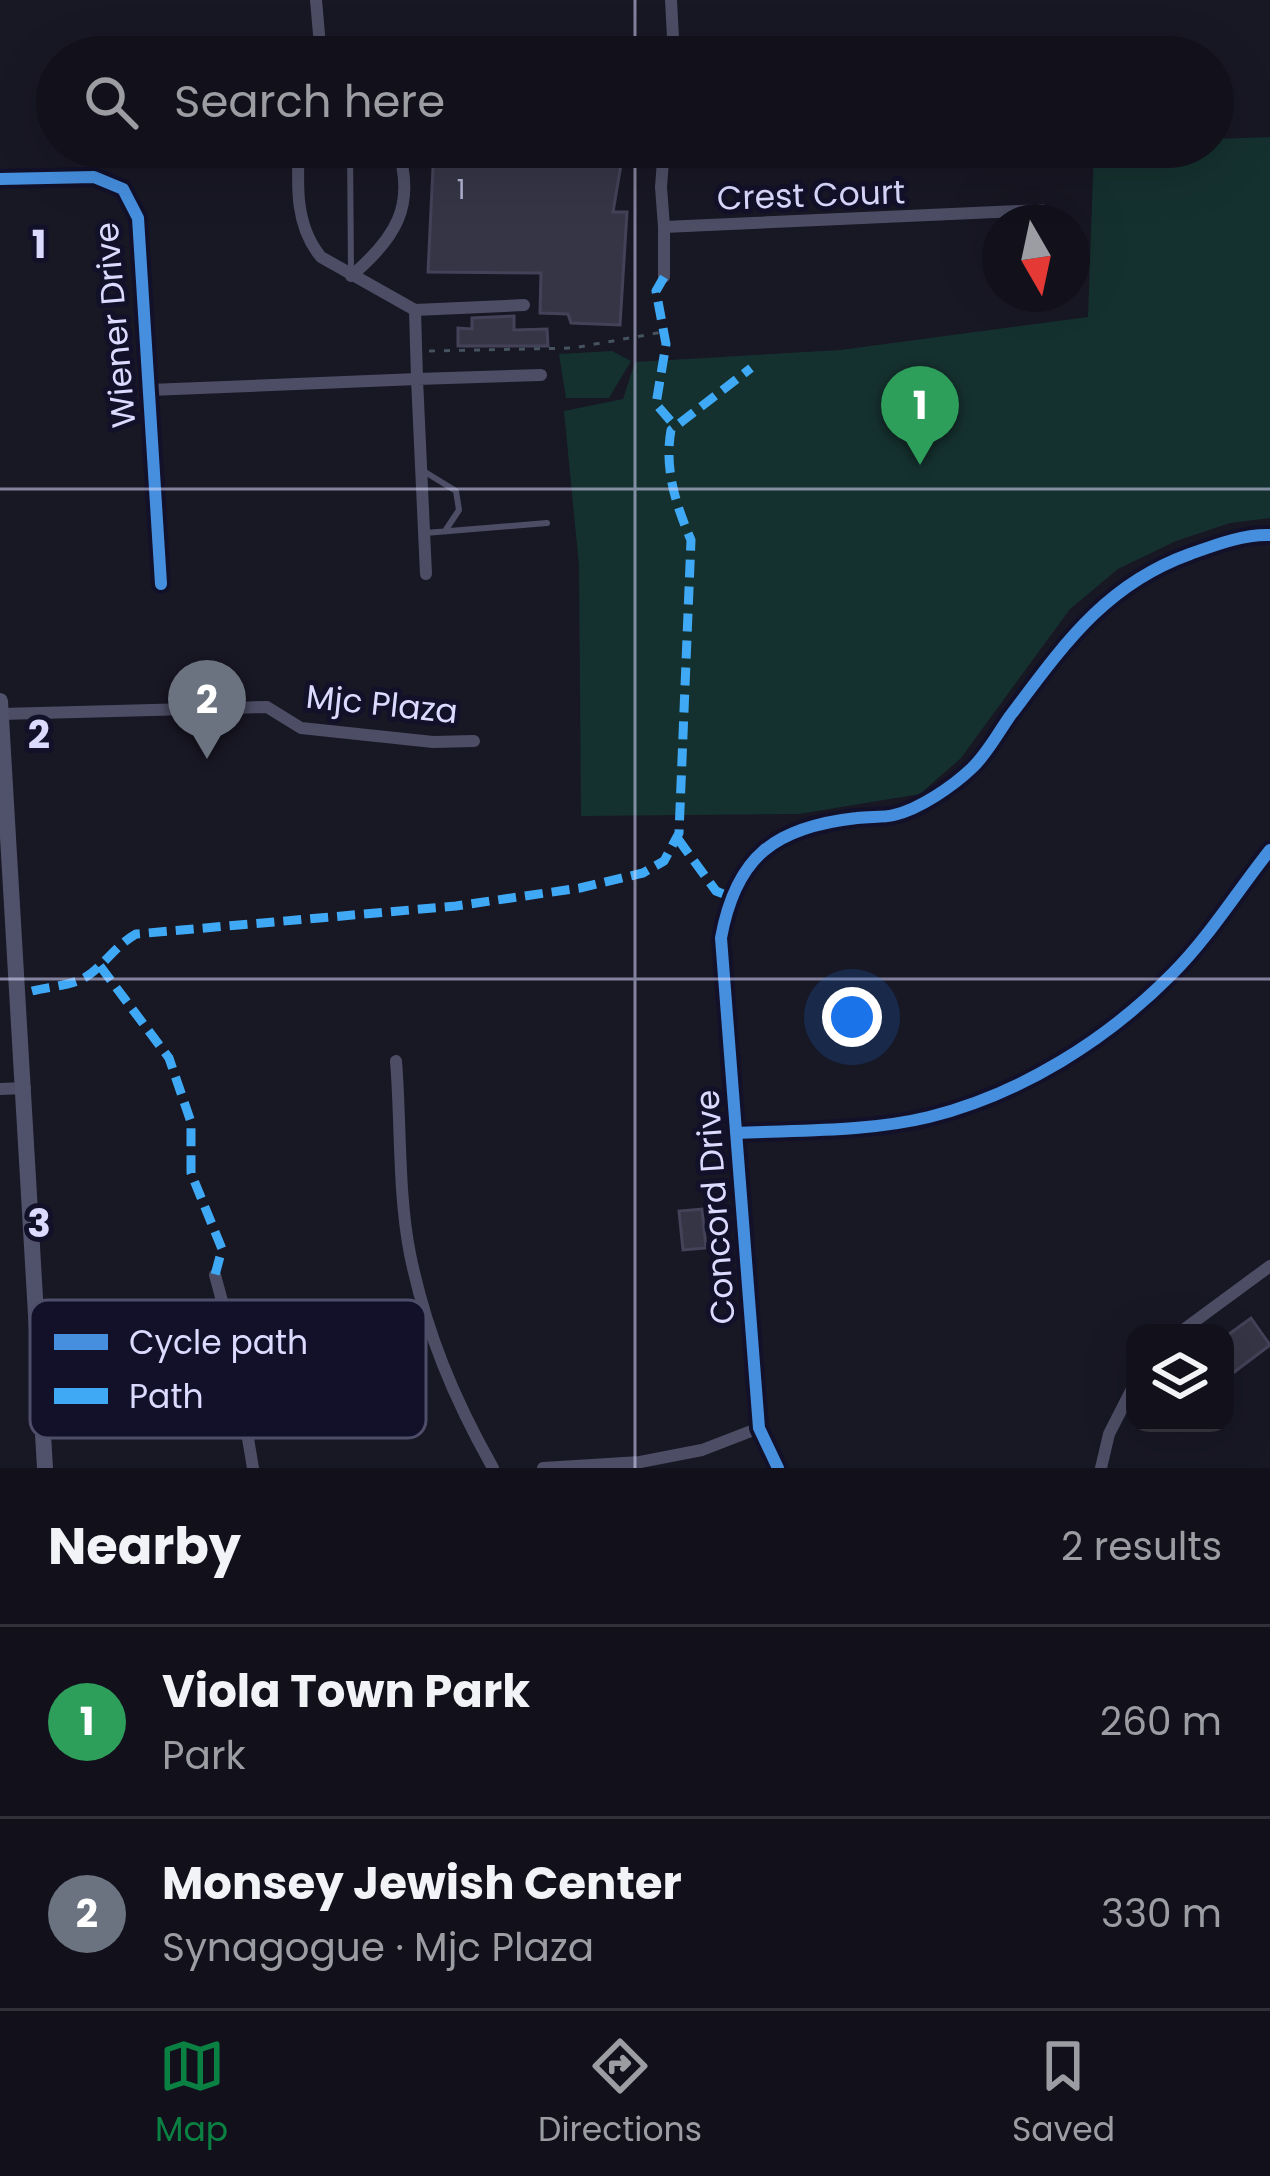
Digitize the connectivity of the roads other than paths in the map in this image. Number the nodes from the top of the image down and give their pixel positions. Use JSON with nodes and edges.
{"nodes":[{"id":1,"x":316,"y":0,"type":"edge"},
{"id":2,"x":671,"y":0,"type":"edge"},
{"id":3,"x":319,"y":36,"type":"edge"},
{"id":4,"x":673,"y":36,"type":"edge"},
{"id":5,"x":298,"y":168,"type":"edge"},
{"id":6,"x":350,"y":168,"type":"edge"},
{"id":7,"x":401,"y":168,"type":"edge"},
{"id":8,"x":662,"y":168,"type":"edge"},
{"id":9,"x":0,"y":179,"type":"edge"},
{"id":10,"x":982,"y":213,"type":"edge"},
{"id":11,"x":664,"y":227,"type":"junction"},
{"id":12,"x":351,"y":275,"type":"junction"},
{"id":13,"x":664,"y":277,"type":"dead end"},
{"id":14,"x":524,"y":305,"type":"dead end"},
{"id":15,"x":415,"y":310,"type":"junction"},
{"id":16,"x":541,"y":375,"type":"dead end"},
{"id":17,"x":417,"y":379,"type":"junction"},
{"id":18,"x":150,"y":390,"type":"junction"},
{"id":19,"x":422,"y":471,"type":"junction"},
{"id":20,"x":547,"y":524,"type":"dead end"},
{"id":21,"x":446,"y":531,"type":"junction"},
{"id":22,"x":424,"y":533,"type":"junction"},
{"id":23,"x":1270,"y":535,"type":"edge"},
{"id":24,"x":426,"y":574,"type":"dead end"},
{"id":25,"x":161,"y":584,"type":"dead end"},
{"id":26,"x":0,"y":701,"type":"edge"},
{"id":27,"x":1,"y":714,"type":"edge"},
{"id":28,"x":474,"y":741,"type":"dead end"},
{"id":29,"x":4,"y":822,"type":"edge"},
{"id":30,"x":1270,"y":850,"type":"edge"},
{"id":31,"x":396,"y":1061,"type":"dead end"},
{"id":32,"x":25,"y":1088,"type":"junction"},
{"id":33,"x":0,"y":1089,"type":"edge"},
{"id":34,"x":736,"y":1133,"type":"junction"},
{"id":35,"x":1265,"y":1270,"type":"edge"},
{"id":36,"x":214,"y":1275,"type":"dead end"},
{"id":37,"x":1270,"y":1287,"type":"edge"},
{"id":38,"x":36,"y":1300,"type":"edge"},
{"id":39,"x":221,"y":1300,"type":"edge"},
{"id":40,"x":421,"y":1300,"type":"edge"},
{"id":41,"x":426,"y":1319,"type":"edge"},
{"id":42,"x":1191,"y":1324,"type":"edge"},
{"id":43,"x":1126,"y":1401,"type":"edge"},
{"id":44,"x":759,"y":1428,"type":"junction"},
{"id":45,"x":43,"y":1438,"type":"edge"},
{"id":46,"x":248,"y":1438,"type":"edge"},
{"id":47,"x":45,"y":1468,"type":"edge"},
{"id":48,"x":253,"y":1468,"type":"edge"},
{"id":49,"x":493,"y":1468,"type":"edge"},
{"id":50,"x":543,"y":1468,"type":"edge"},
{"id":51,"x":778,"y":1468,"type":"edge"},
{"id":52,"x":1101,"y":1468,"type":"edge"}],
"edges":[{"from":1,"to":3,"type":"street"},
{"from":2,"to":4,"type":"street"},
{"from":5,"to":12,"type":"street"},
{"from":6,"to":12,"type":"lane"},
{"from":7,"to":12,"type":"street"},
{"from":8,"to":11,"type":"street"},
{"from":9,"to":18,"type":"street","name":"Wiener Drive"},
{"from":10,"to":11,"type":"street","name":"Crest Court"},
{"from":11,"to":13,"type":"street"},
{"from":12,"to":15,"type":"street"},
{"from":14,"to":15,"type":"street"},
{"from":15,"to":17,"type":"street"},
{"from":16,"to":17,"type":"street"},
{"from":17,"to":18,"type":"street"},
{"from":17,"to":19,"type":"street"},
{"from":18,"to":25,"type":"street","name":"Wiener Drive"},
{"from":19,"to":21,"type":"lane"},
{"from":19,"to":22,"type":"street"},
{"from":20,"to":21,"type":"lane"},
{"from":21,"to":22,"type":"lane"},
{"from":22,"to":24,"type":"street"},
{"from":23,"to":34,"type":"street","name":"Concord Drive"},
{"from":26,"to":27,"type":"main road"},
{"from":27,"to":28,"type":"street","name":"Mjc Plaza"},
{"from":27,"to":29,"type":"main road"},
{"from":29,"to":32,"type":"main road"},
{"from":30,"to":34,"type":"street"},
{"from":31,"to":40,"type":"street"},
{"from":32,"to":33,"type":"street"},
{"from":32,"to":38,"type":"main road"},
{"from":34,"to":44,"type":"street","name":"Concord Drive"},
{"from":35,"to":37,"type":"street"},
{"from":35,"to":42,"type":"street"},
{"from":36,"to":39,"type":"street"},
{"from":41,"to":49,"type":"street"},
{"from":43,"to":52,"type":"street"},
{"from":44,"to":50,"type":"street"},
{"from":44,"to":51,"type":"street","name":"Concord Drive"},
{"from":45,"to":47,"type":"main road"},
{"from":46,"to":48,"type":"street"}]}
